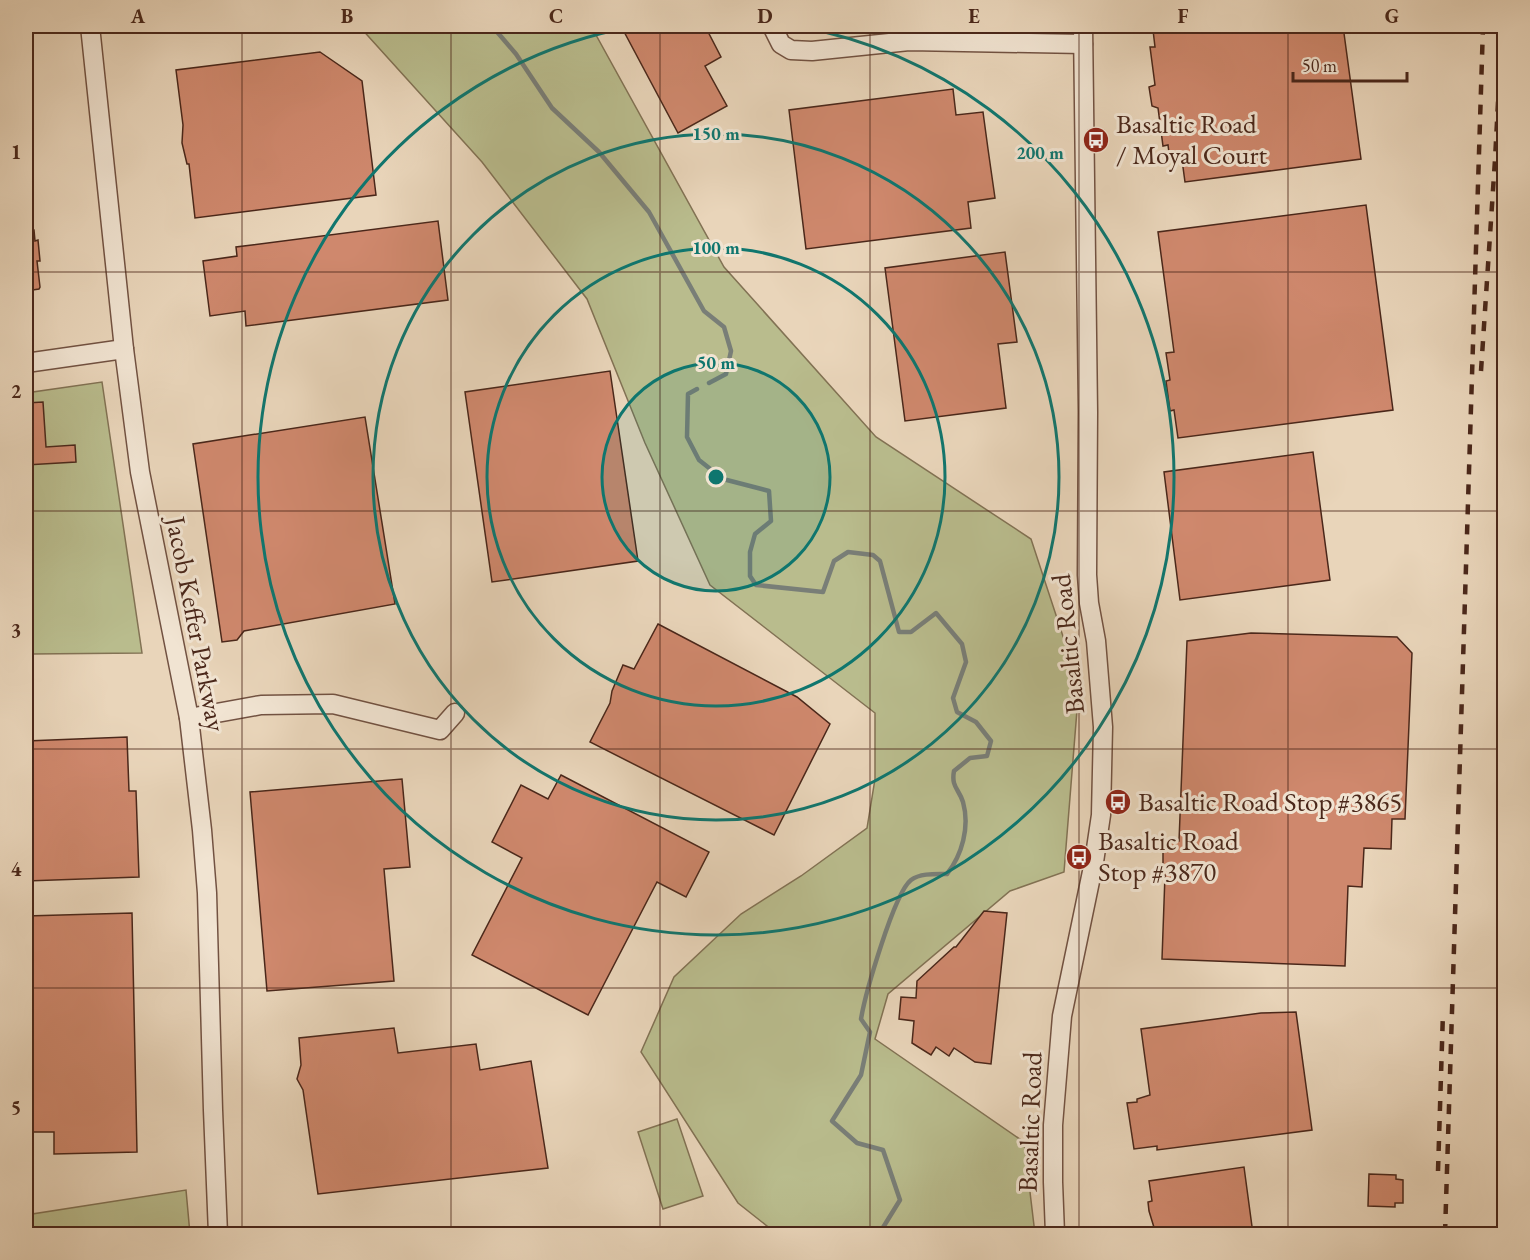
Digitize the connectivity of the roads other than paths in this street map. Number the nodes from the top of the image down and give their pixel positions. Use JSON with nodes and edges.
{"nodes":[{"id":1,"x":90,"y":26,"type":"edge"},
{"id":2,"x":772,"y":26,"type":"edge"},
{"id":3,"x":1083,"y":35,"type":"edge"},
{"id":4,"x":124,"y":349,"type":"junction"},
{"id":5,"x":26,"y":363,"type":"edge"},
{"id":6,"x":455,"y":713,"type":"dead end"},
{"id":7,"x":189,"y":718,"type":"junction"},
{"id":8,"x":218,"y":1234,"type":"edge"},
{"id":9,"x":1055,"y":1234,"type":"edge"}],
"edges":[{"from":1,"to":4,"type":"street","name":"Jacob Keffer Parkway"},
{"from":2,"to":3,"type":"street"},
{"from":3,"to":9,"type":"street","name":"Basaltic Road"},
{"from":4,"to":5,"type":"street"},
{"from":4,"to":7,"type":"street","name":"Jacob Keffer Parkway"},
{"from":6,"to":7,"type":"street"},
{"from":7,"to":8,"type":"street","name":"Jacob Keffer Parkway"}]}
